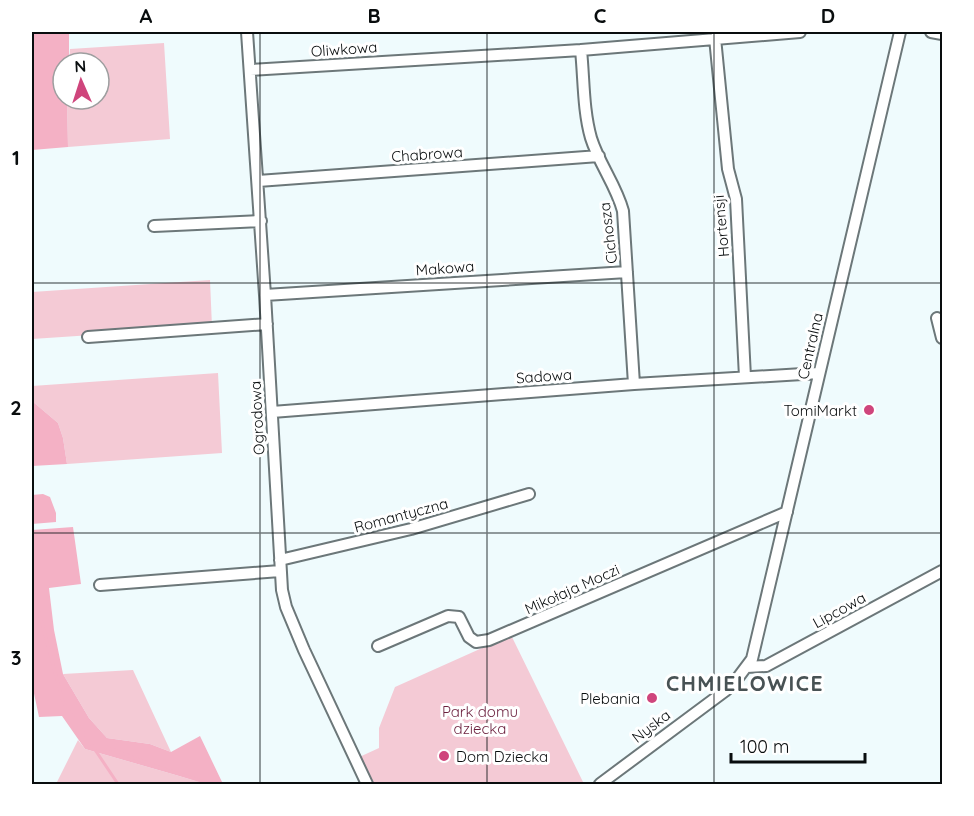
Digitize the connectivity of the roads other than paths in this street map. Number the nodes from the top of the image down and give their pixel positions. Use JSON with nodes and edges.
{"nodes":[{"id":1,"x":247,"y":32,"type":"edge"},
{"id":2,"x":800,"y":32,"type":"edge"},
{"id":3,"x":900,"y":32,"type":"edge"},
{"id":4,"x":931,"y":32,"type":"edge"},
{"id":5,"x":942,"y":34,"type":"edge"},
{"id":6,"x":657,"y":37,"type":"edge"},
{"id":7,"x":715,"y":38,"type":"junction"},
{"id":8,"x":581,"y":50,"type":"junction"},
{"id":9,"x":249,"y":70,"type":"junction"},
{"id":10,"x":599,"y":156,"type":"junction"},
{"id":11,"x":258,"y":181,"type":"junction"},
{"id":12,"x":261,"y":221,"type":"junction"},
{"id":13,"x":154,"y":226,"type":"dead end"},
{"id":14,"x":627,"y":272,"type":"junction"},
{"id":15,"x":265,"y":295,"type":"junction"},
{"id":16,"x":937,"y":318,"type":"dead end"},
{"id":17,"x":267,"y":324,"type":"junction"},
{"id":18,"x":88,"y":337,"type":"dead end"},
{"id":19,"x":942,"y":338,"type":"edge"},
{"id":20,"x":819,"y":373,"type":"junction"},
{"id":21,"x":745,"y":377,"type":"junction"},
{"id":22,"x":634,"y":384,"type":"junction"},
{"id":23,"x":272,"y":412,"type":"junction"},
{"id":24,"x":529,"y":494,"type":"dead end"},
{"id":25,"x":787,"y":512,"type":"junction"},
{"id":26,"x":280,"y":566,"type":"junction"},
{"id":27,"x":940,"y":576,"type":"edge"},
{"id":28,"x":100,"y":585,"type":"dead end"},
{"id":29,"x":378,"y":646,"type":"dead end"},
{"id":30,"x":747,"y":668,"type":"junction"},
{"id":31,"x":367,"y":784,"type":"edge"},
{"id":32,"x":600,"y":784,"type":"edge"}],
"edges":[{"from":1,"to":9,"type":"street","name":"Ogrodowa"},
{"from":2,"to":7,"type":"street","name":"Oliwkowa"},
{"from":3,"to":20,"type":"street","name":"Centralna"},
{"from":4,"to":5,"type":"street"},
{"from":6,"to":7,"type":"street","name":"Oliwkowa"},
{"from":6,"to":8,"type":"street","name":"Oliwkowa"},
{"from":7,"to":21,"type":"street","name":"Hortensji"},
{"from":8,"to":9,"type":"street","name":"Oliwkowa"},
{"from":8,"to":10,"type":"street","name":"Cichosza"},
{"from":9,"to":11,"type":"street","name":"Ogrodowa"},
{"from":10,"to":11,"type":"street","name":"Chabrowa"},
{"from":10,"to":14,"type":"street","name":"Cichosza"},
{"from":11,"to":12,"type":"street","name":"Ogrodowa"},
{"from":12,"to":13,"type":"street"},
{"from":12,"to":15,"type":"street","name":"Ogrodowa"},
{"from":14,"to":15,"type":"street","name":"Makowa"},
{"from":14,"to":22,"type":"street","name":"Cichosza"},
{"from":15,"to":17,"type":"street","name":"Ogrodowa"},
{"from":16,"to":19,"type":"street"},
{"from":17,"to":18,"type":"street"},
{"from":17,"to":23,"type":"street","name":"Ogrodowa"},
{"from":20,"to":21,"type":"street","name":"Sadowa"},
{"from":20,"to":25,"type":"street","name":"Centralna"},
{"from":21,"to":22,"type":"street","name":"Sadowa"},
{"from":22,"to":23,"type":"street","name":"Sadowa"},
{"from":23,"to":26,"type":"street","name":"Ogrodowa"},
{"from":24,"to":26,"type":"street","name":"Romantyczna"},
{"from":25,"to":29,"type":"street","name":"Mikołaja Moczi"},
{"from":25,"to":30,"type":"street","name":"Centralna"},
{"from":26,"to":28,"type":"street","name":"Romantyczna"},
{"from":26,"to":31,"type":"street","name":"Ogrodowa"},
{"from":27,"to":30,"type":"street","name":"Lipcowa"},
{"from":30,"to":32,"type":"street","name":"Nyska"}]}
